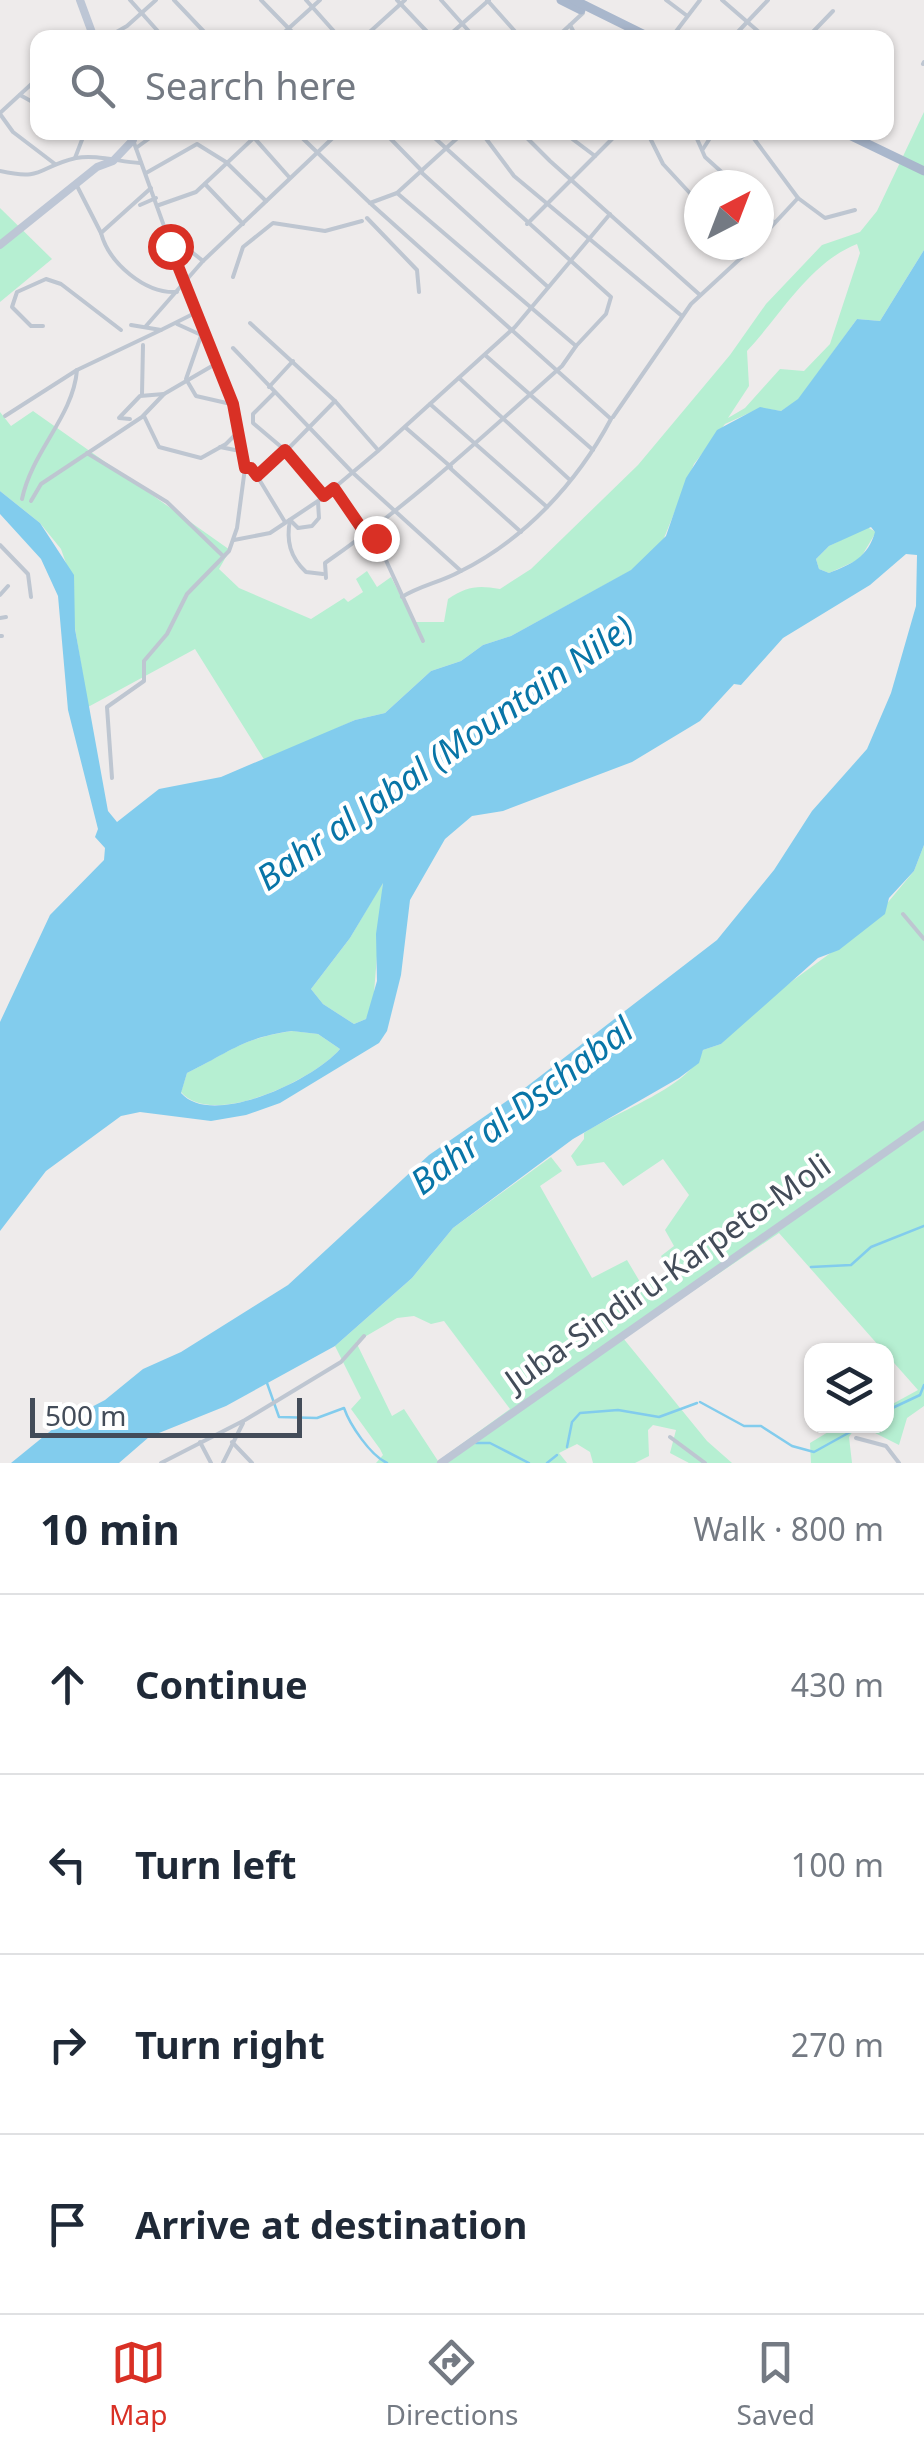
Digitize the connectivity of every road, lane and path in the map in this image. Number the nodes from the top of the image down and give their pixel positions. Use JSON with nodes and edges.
{"nodes":[{"id":1,"x":80,"y":0,"type":"edge"},
{"id":2,"x":130,"y":0,"type":"edge"},
{"id":3,"x":156,"y":0,"type":"edge"},
{"id":4,"x":174,"y":0,"type":"edge"},
{"id":5,"x":262,"y":0,"type":"edge"},
{"id":6,"x":306,"y":0,"type":"edge"},
{"id":7,"x":320,"y":0,"type":"edge"},
{"id":8,"x":441,"y":0,"type":"edge"},
{"id":9,"x":488,"y":0,"type":"edge"},
{"id":10,"x":561,"y":0,"type":"edge"},
{"id":11,"x":574,"y":0,"type":"edge"},
{"id":12,"x":666,"y":0,"type":"edge"},
{"id":13,"x":700,"y":0,"type":"edge"},
{"id":14,"x":722,"y":0,"type":"edge"},
{"id":15,"x":768,"y":0,"type":"edge"},
{"id":16,"x":401,"y":2,"type":"edge"},
{"id":17,"x":312,"y":6,"type":"junction"},
{"id":18,"x":590,"y":6,"type":"edge"},
{"id":19,"x":833,"y":11,"type":"dead end"},
{"id":20,"x":142,"y":14,"type":"junction"},
{"id":21,"x":686,"y":16,"type":"junction"},
{"id":22,"x":748,"y":21,"type":"junction"},
{"id":23,"x":462,"y":24,"type":"junction"},
{"id":24,"x":570,"y":25,"type":"junction"},
{"id":25,"x":290,"y":28,"type":"junction"},
{"id":26,"x":91,"y":30,"type":"edge"},
{"id":27,"x":118,"y":30,"type":"edge"},
{"id":28,"x":157,"y":30,"type":"edge"},
{"id":29,"x":202,"y":30,"type":"edge"},
{"id":30,"x":288,"y":30,"type":"edge"},
{"id":31,"x":333,"y":30,"type":"edge"},
{"id":32,"x":371,"y":30,"type":"edge"},
{"id":33,"x":427,"y":30,"type":"edge"},
{"id":34,"x":455,"y":30,"type":"edge"},
{"id":35,"x":468,"y":30,"type":"edge"},
{"id":36,"x":515,"y":30,"type":"edge"},
{"id":37,"x":565,"y":30,"type":"edge"},
{"id":38,"x":573,"y":30,"type":"edge"},
{"id":39,"x":625,"y":30,"type":"edge"},
{"id":40,"x":635,"y":30,"type":"edge"},
{"id":41,"x":676,"y":30,"type":"edge"},
{"id":42,"x":740,"y":30,"type":"edge"},
{"id":43,"x":758,"y":30,"type":"edge"},
{"id":44,"x":815,"y":30,"type":"edge"},
{"id":45,"x":30,"y":86,"type":"edge"},
{"id":46,"x":20,"y":95,"type":"junction"},
{"id":47,"x":30,"y":101,"type":"edge"},
{"id":48,"x":0,"y":114,"type":"edge"},
{"id":49,"x":81,"y":140,"type":"edge"},
{"id":50,"x":131,"y":140,"type":"edge"},
{"id":51,"x":132,"y":140,"type":"edge"},
{"id":52,"x":247,"y":140,"type":"edge"},
{"id":53,"x":256,"y":140,"type":"edge"},
{"id":54,"x":303,"y":140,"type":"edge"},
{"id":55,"x":331,"y":140,"type":"edge"},
{"id":56,"x":392,"y":140,"type":"edge"},
{"id":57,"x":435,"y":140,"type":"edge"},
{"id":58,"x":455,"y":140,"type":"edge"},
{"id":59,"x":487,"y":140,"type":"edge"},
{"id":60,"x":529,"y":140,"type":"edge"},
{"id":61,"x":574,"y":140,"type":"edge"},
{"id":62,"x":610,"y":140,"type":"edge"},
{"id":63,"x":651,"y":140,"type":"edge"},
{"id":64,"x":697,"y":140,"type":"edge"},
{"id":65,"x":709,"y":140,"type":"edge"},
{"id":66,"x":755,"y":140,"type":"edge"},
{"id":67,"x":858,"y":140,"type":"edge"},
{"id":68,"x":444,"y":150,"type":"junction"},
{"id":69,"x":702,"y":152,"type":"junction"},
{"id":70,"x":316,"y":155,"type":"junction"},
{"id":71,"x":595,"y":156,"type":"junction"},
{"id":72,"x":76,"y":158,"type":"junction"},
{"id":73,"x":113,"y":161,"type":"junction"},
{"id":74,"x":226,"y":162,"type":"junction"},
{"id":75,"x":142,"y":164,"type":"junction"},
{"id":76,"x":57,"y":166,"type":"junction"},
{"id":77,"x":721,"y":170,"type":"edge"},
{"id":78,"x":0,"y":171,"type":"edge"},
{"id":79,"x":924,"y":171,"type":"edge"},
{"id":80,"x":422,"y":172,"type":"junction"},
{"id":81,"x":146,"y":173,"type":"junction"},
{"id":82,"x":290,"y":178,"type":"junction"},
{"id":83,"x":572,"y":179,"type":"junction"},
{"id":84,"x":76,"y":184,"type":"junction"},
{"id":85,"x":205,"y":184,"type":"junction"},
{"id":86,"x":684,"y":187,"type":"edge"},
{"id":87,"x":151,"y":188,"type":"junction"},
{"id":88,"x":397,"y":193,"type":"junction"},
{"id":89,"x":156,"y":198,"type":"junction"},
{"id":90,"x":798,"y":198,"type":"junction"},
{"id":91,"x":266,"y":202,"type":"junction"},
{"id":92,"x":370,"y":203,"type":"junction"},
{"id":93,"x":546,"y":204,"type":"junction"},
{"id":94,"x":159,"y":205,"type":"junction"},
{"id":95,"x":135,"y":207,"type":"junction"},
{"id":96,"x":856,"y":210,"type":"dead end"},
{"id":97,"x":610,"y":214,"type":"junction"},
{"id":98,"x":774,"y":222,"type":"edge"},
{"id":99,"x":244,"y":224,"type":"junction"},
{"id":100,"x":527,"y":224,"type":"junction"},
{"id":101,"x":101,"y":234,"type":"junction"},
{"id":102,"x":590,"y":240,"type":"junction"},
{"id":103,"x":0,"y":246,"type":"edge"},
{"id":104,"x":173,"y":251,"type":"junction"},
{"id":105,"x":738,"y":260,"type":"edge"},
{"id":106,"x":203,"y":261,"type":"junction"},
{"id":107,"x":568,"y":263,"type":"junction"},
{"id":108,"x":233,"y":277,"type":"dead end"},
{"id":109,"x":186,"y":282,"type":"junction"},
{"id":110,"x":548,"y":287,"type":"junction"},
{"id":111,"x":176,"y":292,"type":"junction"},
{"id":112,"x":419,"y":292,"type":"dead end"},
{"id":113,"x":700,"y":295,"type":"junction"},
{"id":114,"x":528,"y":309,"type":"junction"},
{"id":115,"x":196,"y":312,"type":"junction"},
{"id":116,"x":682,"y":316,"type":"junction"},
{"id":117,"x":178,"y":324,"type":"junction"},
{"id":118,"x":250,"y":324,"type":"dead end"},
{"id":119,"x":131,"y":325,"type":"dead end"},
{"id":120,"x":43,"y":326,"type":"dead end"},
{"id":121,"x":146,"y":326,"type":"junction"},
{"id":122,"x":122,"y":330,"type":"dead end"},
{"id":123,"x":161,"y":330,"type":"junction"},
{"id":124,"x":509,"y":332,"type":"junction"},
{"id":125,"x":200,"y":334,"type":"junction"},
{"id":126,"x":144,"y":345,"type":"dead end"},
{"id":127,"x":576,"y":346,"type":"junction"},
{"id":128,"x":233,"y":348,"type":"dead end"},
{"id":129,"x":484,"y":356,"type":"junction"},
{"id":130,"x":293,"y":360,"type":"junction"},
{"id":131,"x":214,"y":365,"type":"junction"},
{"id":132,"x":77,"y":370,"type":"junction"},
{"id":133,"x":556,"y":372,"type":"junction"},
{"id":134,"x":459,"y":378,"type":"junction"},
{"id":135,"x":186,"y":379,"type":"junction"},
{"id":136,"x":269,"y":387,"type":"junction"},
{"id":137,"x":274,"y":393,"type":"junction"},
{"id":138,"x":164,"y":394,"type":"junction"},
{"id":139,"x":140,"y":396,"type":"junction"},
{"id":140,"x":528,"y":397,"type":"junction"},
{"id":141,"x":335,"y":401,"type":"junction"},
{"id":142,"x":233,"y":404,"type":"junction"},
{"id":143,"x":430,"y":404,"type":"junction"},
{"id":144,"x":4,"y":416,"type":"dead end"},
{"id":145,"x":144,"y":416,"type":"junction"},
{"id":146,"x":503,"y":419,"type":"junction"},
{"id":147,"x":611,"y":419,"type":"junction"},
{"id":148,"x":134,"y":420,"type":"junction"},
{"id":149,"x":405,"y":427,"type":"junction"},
{"id":150,"x":241,"y":429,"type":"junction"},
{"id":151,"x":312,"y":429,"type":"junction"},
{"id":152,"x":476,"y":444,"type":"junction"},
{"id":153,"x":220,"y":447,"type":"junction"},
{"id":154,"x":593,"y":450,"type":"junction"},
{"id":155,"x":241,"y":451,"type":"junction"},
{"id":156,"x":285,"y":451,"type":"junction"},
{"id":157,"x":378,"y":451,"type":"junction"},
{"id":158,"x":88,"y":454,"type":"junction"},
{"id":159,"x":245,"y":468,"type":"junction"},
{"id":160,"x":450,"y":468,"type":"junction"},
{"id":161,"x":352,"y":472,"type":"junction"},
{"id":162,"x":257,"y":476,"type":"junction"},
{"id":163,"x":570,"y":480,"type":"junction"},
{"id":164,"x":334,"y":488,"type":"junction"},
{"id":165,"x":324,"y":496,"type":"junction"},
{"id":166,"x":22,"y":499,"type":"dead end"},
{"id":167,"x":31,"y":501,"type":"dead end"},
{"id":168,"x":318,"y":502,"type":"junction"},
{"id":169,"x":547,"y":507,"type":"junction"},
{"id":170,"x":397,"y":513,"type":"junction"},
{"id":171,"x":288,"y":521,"type":"junction"},
{"id":172,"x":522,"y":532,"type":"junction"},
{"id":173,"x":370,"y":534,"type":"junction"},
{"id":174,"x":234,"y":540,"type":"junction"},
{"id":175,"x":0,"y":545,"type":"edge"},
{"id":176,"x":224,"y":557,"type":"junction"},
{"id":177,"x":461,"y":572,"type":"junction"},
{"id":178,"x":8,"y":586,"type":"dead end"},
{"id":179,"x":0,"y":595,"type":"edge"},
{"id":180,"x":402,"y":597,"type":"junction"},
{"id":181,"x":31,"y":598,"type":"dead end"},
{"id":182,"x":423,"y":640,"type":"dead end"},
{"id":183,"x":112,"y":778,"type":"dead end"},
{"id":184,"x":903,"y":914,"type":"dead end"},
{"id":185,"x":924,"y":939,"type":"edge"},
{"id":186,"x":924,"y":1125,"type":"edge"},
{"id":187,"x":364,"y":1336,"type":"dead end"},
{"id":188,"x":245,"y":1420,"type":"junction"},
{"id":189,"x":670,"y":1436,"type":"dead end"},
{"id":190,"x":856,"y":1438,"type":"dead end"},
{"id":191,"x":200,"y":1442,"type":"junction"},
{"id":192,"x":232,"y":1442,"type":"junction"},
{"id":193,"x":178,"y":1456,"type":"junction"},
{"id":194,"x":162,"y":1463,"type":"edge"},
{"id":195,"x":173,"y":1463,"type":"edge"},
{"id":196,"x":211,"y":1463,"type":"edge"},
{"id":197,"x":223,"y":1463,"type":"edge"},
{"id":198,"x":252,"y":1463,"type":"edge"},
{"id":199,"x":440,"y":1463,"type":"edge"},
{"id":200,"x":706,"y":1463,"type":"edge"},
{"id":201,"x":899,"y":1463,"type":"edge"}],
"edges":[{"from":1,"to":26,"type":"main road"},
{"from":2,"to":20,"type":"street"},
{"from":3,"to":20,"type":"street"},
{"from":4,"to":29,"type":"street"},
{"from":5,"to":25,"type":"street"},
{"from":6,"to":17,"type":"street"},
{"from":7,"to":17,"type":"street"},
{"from":8,"to":23,"type":"street"},
{"from":9,"to":23,"type":"street"},
{"from":9,"to":36,"type":"street"},
{"from":10,"to":18,"type":"main road"},
{"from":11,"to":18,"type":"main road"},
{"from":12,"to":21,"type":"street"},
{"from":13,"to":21,"type":"street"},
{"from":14,"to":22,"type":"street"},
{"from":15,"to":22,"type":"street"},
{"from":16,"to":32,"type":"street"},
{"from":16,"to":33,"type":"street"},
{"from":17,"to":25,"type":"street"},
{"from":17,"to":31,"type":"street"},
{"from":18,"to":24,"type":"street"},
{"from":18,"to":39,"type":"main road"},
{"from":18,"to":40,"type":"main road"},
{"from":19,"to":44,"type":"street"},
{"from":20,"to":27,"type":"street"},
{"from":20,"to":28,"type":"street"},
{"from":21,"to":41,"type":"street"},
{"from":22,"to":42,"type":"street"},
{"from":22,"to":43,"type":"street"},
{"from":23,"to":34,"type":"street"},
{"from":23,"to":35,"type":"street"},
{"from":24,"to":37,"type":"street"},
{"from":24,"to":38,"type":"street"},
{"from":25,"to":30,"type":"street"},
{"from":45,"to":46,"type":"street"},
{"from":46,"to":47,"type":"street"},
{"from":46,"to":48,"type":"street"},
{"from":48,"to":76,"type":"street"},
{"from":49,"to":72,"type":"street"},
{"from":50,"to":73,"type":"main road"},
{"from":51,"to":75,"type":"street"},
{"from":52,"to":74,"type":"street"},
{"from":53,"to":82,"type":"street"},
{"from":54,"to":70,"type":"street"},
{"from":55,"to":70,"type":"street"},
{"from":56,"to":80,"type":"street"},
{"from":57,"to":68,"type":"street"},
{"from":58,"to":68,"type":"street"},
{"from":59,"to":93,"type":"street"},
{"from":60,"to":83,"type":"street"},
{"from":61,"to":71,"type":"street"},
{"from":62,"to":71,"type":"street"},
{"from":63,"to":86,"type":"street"},
{"from":64,"to":69,"type":"street"},
{"from":65,"to":69,"type":"street"},
{"from":66,"to":90,"type":"street"},
{"from":67,"to":79,"type":"main road"},
{"from":68,"to":80,"type":"street"},
{"from":68,"to":100,"type":"street"},
{"from":69,"to":77,"type":"street"},
{"from":70,"to":82,"type":"street"},
{"from":70,"to":92,"type":"street"},
{"from":71,"to":83,"type":"street"},
{"from":72,"to":73,"type":"street"},
{"from":72,"to":76,"type":"street"},
{"from":73,"to":75,"type":"street"},
{"from":73,"to":84,"type":"main road"},
{"from":74,"to":81,"type":"street"},
{"from":74,"to":85,"type":"street"},
{"from":74,"to":91,"type":"street"},
{"from":75,"to":81,"type":"street"},
{"from":76,"to":78,"type":"street"},
{"from":80,"to":88,"type":"street"},
{"from":80,"to":110,"type":"street"},
{"from":81,"to":87,"type":"street"},
{"from":82,"to":91,"type":"street"},
{"from":83,"to":93,"type":"street"},
{"from":83,"to":97,"type":"street"},
{"from":84,"to":101,"type":"street"},
{"from":84,"to":103,"type":"main road"},
{"from":85,"to":94,"type":"street"},
{"from":85,"to":99,"type":"street"},
{"from":87,"to":89,"type":"street"},
{"from":87,"to":95,"type":"street"},
{"from":88,"to":92,"type":"street"},
{"from":88,"to":114,"type":"street"},
{"from":89,"to":94,"type":"street"},
{"from":89,"to":95,"type":"street"},
{"from":90,"to":96,"type":"street"},
{"from":90,"to":98,"type":"street"},
{"from":91,"to":99,"type":"street"},
{"from":92,"to":124,"type":"street"},
{"from":93,"to":100,"type":"street"},
{"from":93,"to":102,"type":"street"},
{"from":94,"to":104,"type":"street"},
{"from":95,"to":101,"type":"street"},
{"from":97,"to":102,"type":"street"},
{"from":97,"to":113,"type":"street"},
{"from":99,"to":106,"type":"street"},
{"from":100,"to":107,"type":"street"},
{"from":101,"to":111,"type":"street"},
{"from":102,"to":107,"type":"street"},
{"from":102,"to":116,"type":"street"},
{"from":104,"to":106,"type":"street"},
{"from":104,"to":109,"type":"street"},
{"from":105,"to":113,"type":"street"},
{"from":106,"to":109,"type":"street"},
{"from":107,"to":110,"type":"street"},
{"from":107,"to":127,"type":"street"},
{"from":108,"to":112,"type":"street"},
{"from":109,"to":111,"type":"street"},
{"from":109,"to":115,"type":"street"},
{"from":110,"to":114,"type":"street"},
{"from":111,"to":121,"type":"street"},
{"from":113,"to":116,"type":"street"},
{"from":114,"to":124,"type":"street"},
{"from":114,"to":127,"type":"street"},
{"from":115,"to":117,"type":"street"},
{"from":115,"to":125,"type":"street"},
{"from":116,"to":147,"type":"street"},
{"from":117,"to":123,"type":"street"},
{"from":117,"to":125,"type":"street"},
{"from":118,"to":130,"type":"street"},
{"from":119,"to":121,"type":"street"},
{"from":120,"to":122,"type":"street"},
{"from":121,"to":123,"type":"street"},
{"from":123,"to":132,"type":"street"},
{"from":124,"to":129,"type":"street"},
{"from":124,"to":133,"type":"street"},
{"from":125,"to":131,"type":"street"},
{"from":125,"to":135,"type":"street"},
{"from":126,"to":139,"type":"street"},
{"from":127,"to":133,"type":"street"},
{"from":128,"to":136,"type":"street"},
{"from":129,"to":134,"type":"street"},
{"from":129,"to":140,"type":"street"},
{"from":130,"to":136,"type":"street"},
{"from":130,"to":141,"type":"street"},
{"from":131,"to":135,"type":"street"},
{"from":131,"to":142,"type":"street"},
{"from":132,"to":144,"type":"street"},
{"from":132,"to":166,"type":"street"},
{"from":133,"to":140,"type":"street"},
{"from":133,"to":147,"type":"street"},
{"from":134,"to":143,"type":"street"},
{"from":134,"to":146,"type":"street"},
{"from":135,"to":138,"type":"street"},
{"from":135,"to":142,"type":"street"},
{"from":136,"to":137,"type":"street"},
{"from":137,"to":151,"type":"street"},
{"from":137,"to":156,"type":"street"},
{"from":138,"to":139,"type":"street"},
{"from":138,"to":145,"type":"street"},
{"from":139,"to":148,"type":"street"},
{"from":140,"to":146,"type":"street"},
{"from":140,"to":154,"type":"street"},
{"from":141,"to":151,"type":"street"},
{"from":141,"to":157,"type":"street"},
{"from":142,"to":150,"type":"street"},
{"from":143,"to":149,"type":"street"},
{"from":143,"to":152,"type":"street"},
{"from":145,"to":148,"type":"street"},
{"from":145,"to":153,"type":"street"},
{"from":146,"to":152,"type":"street"},
{"from":146,"to":163,"type":"street"},
{"from":147,"to":154,"type":"street"},
{"from":148,"to":158,"type":"street"},
{"from":149,"to":157,"type":"street"},
{"from":149,"to":160,"type":"street"},
{"from":150,"to":153,"type":"street"},
{"from":150,"to":155,"type":"street"},
{"from":151,"to":156,"type":"street"},
{"from":151,"to":161,"type":"street"},
{"from":152,"to":160,"type":"street"},
{"from":152,"to":169,"type":"street"},
{"from":153,"to":155,"type":"street"},
{"from":154,"to":163,"type":"street"},
{"from":155,"to":159,"type":"street"},
{"from":156,"to":162,"type":"street"},
{"from":156,"to":165,"type":"street"},
{"from":157,"to":161,"type":"street"},
{"from":158,"to":167,"type":"street"},
{"from":158,"to":176,"type":"street"},
{"from":159,"to":162,"type":"street"},
{"from":159,"to":174,"type":"street"},
{"from":160,"to":170,"type":"street"},
{"from":160,"to":172,"type":"street"},
{"from":161,"to":164,"type":"street"},
{"from":161,"to":170,"type":"street"},
{"from":162,"to":171,"type":"street"},
{"from":163,"to":169,"type":"street"},
{"from":164,"to":165,"type":"street"},
{"from":164,"to":173,"type":"street"},
{"from":165,"to":168,"type":"street"},
{"from":168,"to":171,"type":"street"},
{"from":168,"to":171,"type":"street"},
{"from":169,"to":172,"type":"street"},
{"from":170,"to":173,"type":"street"},
{"from":170,"to":177,"type":"street"},
{"from":171,"to":173,"type":"street"},
{"from":171,"to":174,"type":"street"},
{"from":172,"to":177,"type":"street"},
{"from":173,"to":180,"type":"street"},
{"from":174,"to":176,"type":"street"},
{"from":175,"to":181,"type":"street"},
{"from":176,"to":183,"type":"street"},
{"from":177,"to":180,"type":"street"},
{"from":178,"to":179,"type":"street"},
{"from":180,"to":182,"type":"street"},
{"from":184,"to":185,"type":"street"},
{"from":186,"to":199,"type":"main road","name":"Juba-Sindiru-Karpeto-Moli"},
{"from":187,"to":188,"type":"street"},
{"from":188,"to":191,"type":"street"},
{"from":188,"to":192,"type":"street"},
{"from":189,"to":200,"type":"street"},
{"from":190,"to":201,"type":"street"},
{"from":191,"to":193,"type":"street"},
{"from":191,"to":196,"type":"street"},
{"from":192,"to":197,"type":"street"},
{"from":192,"to":198,"type":"street"},
{"from":193,"to":194,"type":"street"},
{"from":193,"to":195,"type":"street"}]}
